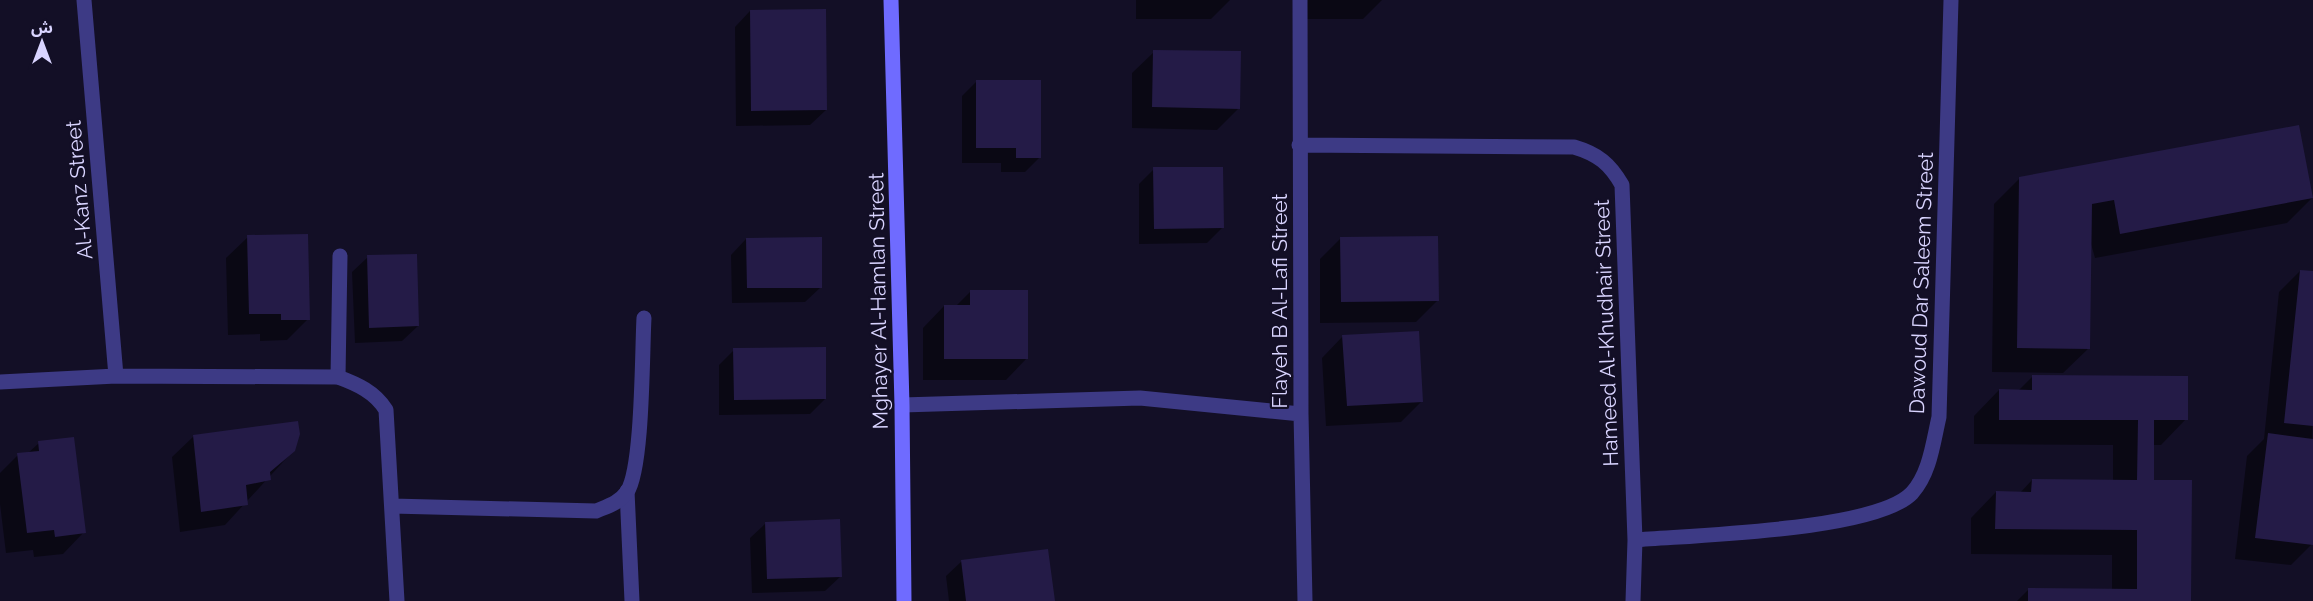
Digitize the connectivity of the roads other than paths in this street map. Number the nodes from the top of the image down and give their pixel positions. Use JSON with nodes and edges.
{"nodes":[{"id":1,"x":84,"y":0,"type":"edge"},
{"id":2,"x":891,"y":0,"type":"edge"},
{"id":3,"x":1300,"y":0,"type":"edge"},
{"id":4,"x":1951,"y":0,"type":"edge"},
{"id":5,"x":1299,"y":145,"type":"junction"},
{"id":6,"x":340,"y":256,"type":"dead end"},
{"id":7,"x":644,"y":318,"type":"dead end"},
{"id":8,"x":116,"y":376,"type":"junction"},
{"id":9,"x":338,"y":377,"type":"junction"},
{"id":10,"x":0,"y":382,"type":"edge"},
{"id":11,"x":902,"y":405,"type":"junction"},
{"id":12,"x":1301,"y":414,"type":"junction"},
{"id":13,"x":627,"y":491,"type":"junction"},
{"id":14,"x":392,"y":506,"type":"junction"},
{"id":15,"x":1635,"y":540,"type":"junction"},
{"id":16,"x":397,"y":601,"type":"edge"},
{"id":17,"x":632,"y":601,"type":"edge"},
{"id":18,"x":904,"y":601,"type":"edge"},
{"id":19,"x":1305,"y":601,"type":"edge"},
{"id":20,"x":1633,"y":601,"type":"edge"}],
"edges":[{"from":1,"to":8,"type":"street","name":"Al-Kanz Street"},
{"from":2,"to":11,"type":"street","name":"Mghayer Al-Hamlan Street"},
{"from":3,"to":5,"type":"street","name":"Flayeh B Al-Lafi Street"},
{"from":4,"to":15,"type":"street","name":"Dawoud Dar Saleem Street"},
{"from":5,"to":12,"type":"street","name":"Flayeh B Al-Lafi Street"},
{"from":5,"to":15,"type":"street","name":"Hameed Al-Khudhair Street"},
{"from":6,"to":9,"type":"street"},
{"from":7,"to":13,"type":"street"},
{"from":8,"to":9,"type":"street"},
{"from":8,"to":10,"type":"street"},
{"from":9,"to":14,"type":"street"},
{"from":11,"to":12,"type":"street"},
{"from":11,"to":18,"type":"street","name":"Mghayer Al-Hamlan Street"},
{"from":12,"to":19,"type":"street","name":"Flayeh B Al-Lafi Street"},
{"from":13,"to":14,"type":"street"},
{"from":13,"to":17,"type":"street"},
{"from":14,"to":16,"type":"street"},
{"from":15,"to":20,"type":"street","name":"Hameed Al-Khudhair Street"}]}
